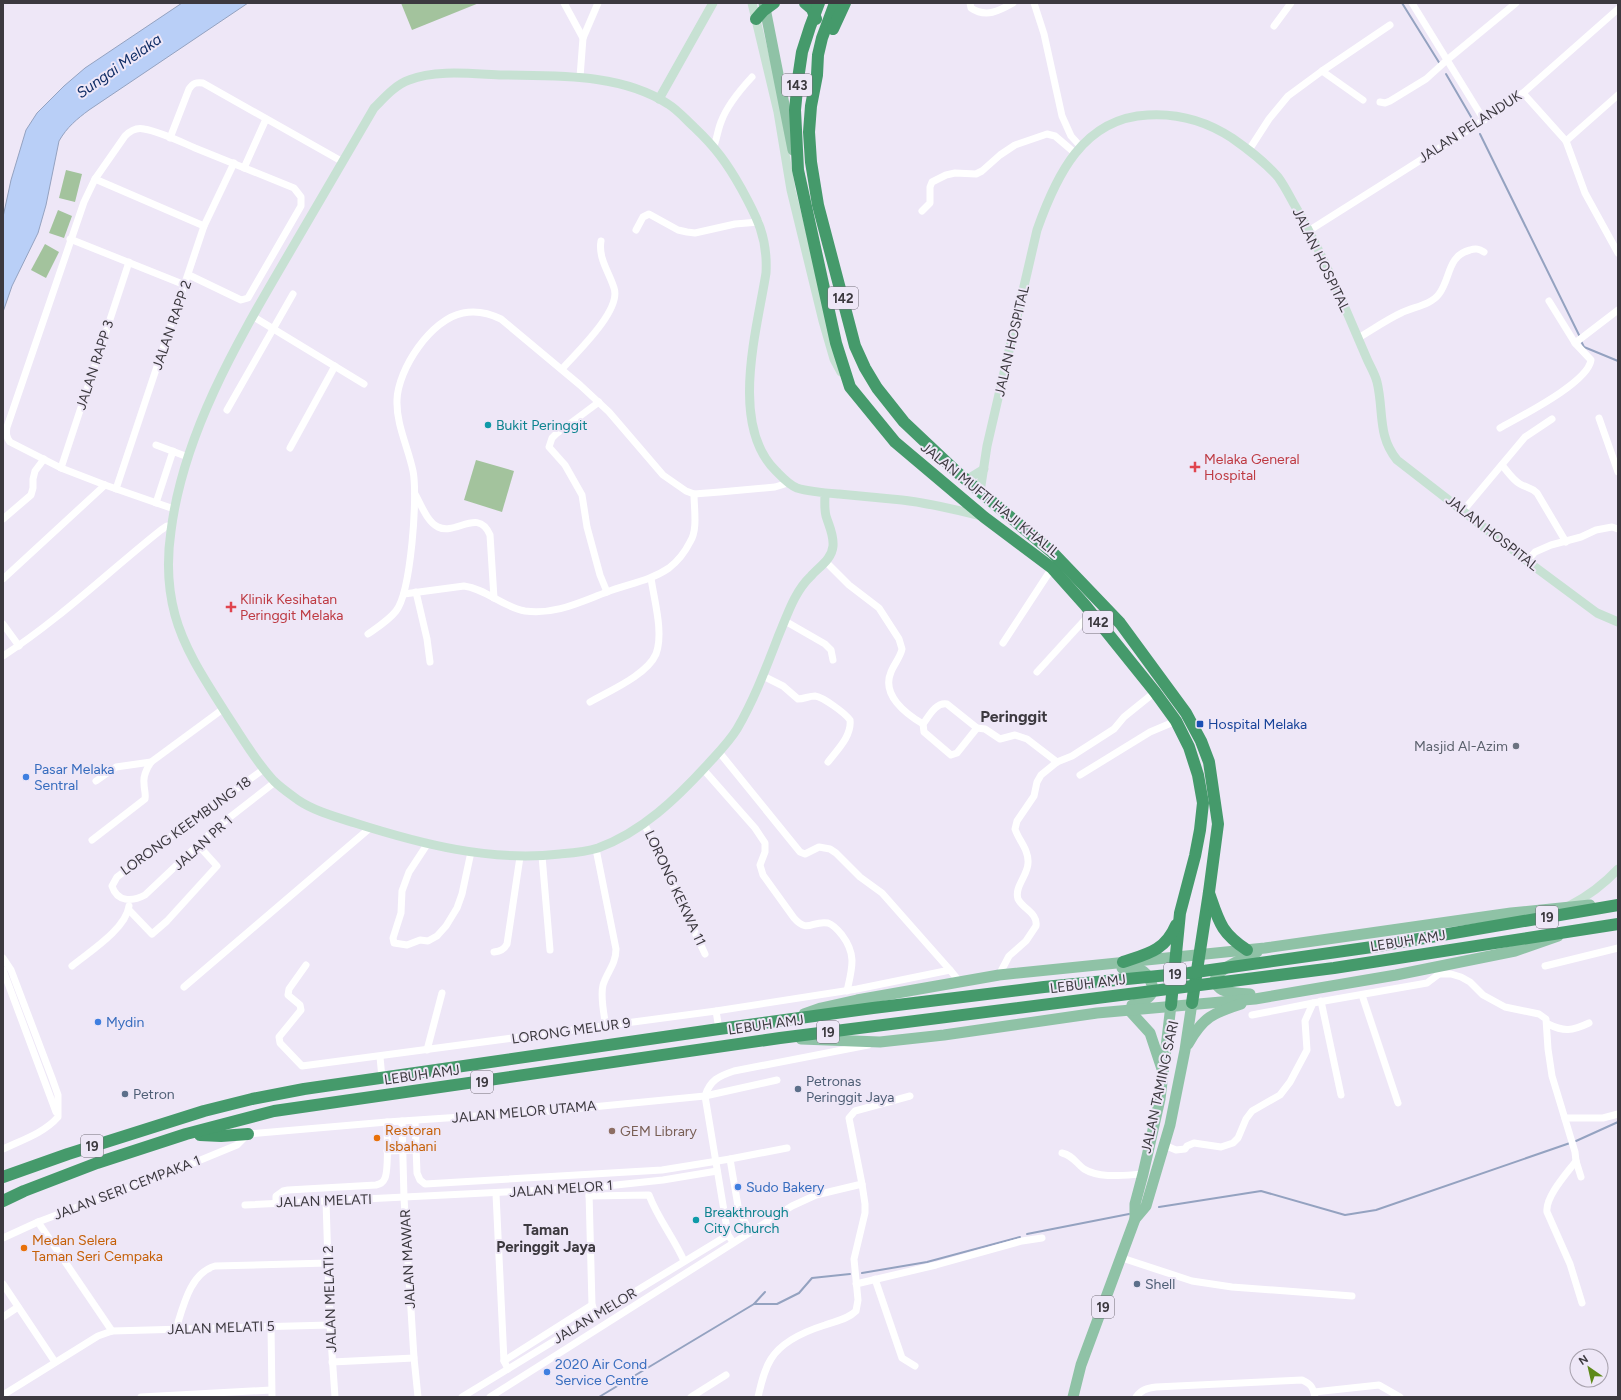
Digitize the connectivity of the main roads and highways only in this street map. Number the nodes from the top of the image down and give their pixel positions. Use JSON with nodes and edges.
{"nodes":[{"id":1,"x":764,"y":3,"type":"edge"},
{"id":2,"x":774,"y":3,"type":"edge"},
{"id":3,"x":805,"y":3,"type":"edge"},
{"id":4,"x":820,"y":3,"type":"edge"},
{"id":5,"x":835,"y":3,"type":"edge"},
{"id":6,"x":845,"y":3,"type":"edge"},
{"id":7,"x":753,"y":8,"type":"edge"},
{"id":8,"x":818,"y":55,"type":"junction"},
{"id":9,"x":817,"y":75,"type":"junction"},
{"id":10,"x":811,"y":162,"type":"joint"},
{"id":11,"x":798,"y":170,"type":"junction"},
{"id":12,"x":1209,"y":892,"type":"junction"},
{"id":13,"x":1618,"y":905,"type":"edge"},
{"id":14,"x":1180,"y":913,"type":"junction"},
{"id":15,"x":1618,"y":924,"type":"edge"},
{"id":16,"x":1570,"y":931,"type":"junction"},
{"id":17,"x":1265,"y":948,"type":"junction"},
{"id":18,"x":1247,"y":950,"type":"junction"},
{"id":19,"x":1199,"y":954,"type":"junction"},
{"id":20,"x":1175,"y":957,"type":"junction"},
{"id":21,"x":1123,"y":962,"type":"junction"},
{"id":22,"x":1072,"y":968,"type":"junction"},
{"id":23,"x":1271,"y":996,"type":"junction"},
{"id":24,"x":1255,"y":999,"type":"junction"},
{"id":25,"x":1192,"y":1003,"type":"junction"},
{"id":26,"x":1171,"y":1005,"type":"junction"},
{"id":27,"x":1129,"y":1010,"type":"junction"},
{"id":28,"x":1098,"y":1013,"type":"junction"},
{"id":29,"x":788,"y":1020,"type":"junction"},
{"id":30,"x":780,"y":1038,"type":"junction"},
{"id":31,"x":1185,"y":1050,"type":"junction"},
{"id":32,"x":1163,"y":1075,"type":"junction"},
{"id":33,"x":186,"y":1134,"type":"junction"},
{"id":34,"x":248,"y":1134,"type":"road end"},
{"id":35,"x":3,"y":1177,"type":"edge"},
{"id":36,"x":3,"y":1201,"type":"edge"},
{"id":37,"x":1135,"y":1218,"type":"junction"},
{"id":38,"x":1073,"y":1397,"type":"edge"}],
"edges":[{"from":1,"to":11,"type":"main road","number":"142"},
{"from":2,"to":7,"type":"highway"},
{"from":3,"to":8,"type":"highway"},
{"from":4,"to":11,"type":"highway","number":"143"},
{"from":5,"to":8,"type":"highway"},
{"from":6,"to":9,"type":"highway","number":"143"},
{"from":8,"to":9,"type":"highway"},
{"from":9,"to":10,"type":"highway","number":"143"},
{"from":10,"to":12,"type":"highway","name":"JALAN MUFTI HAJI KHALIL","number":"142"},
{"from":11,"to":14,"type":"highway","name":"JALAN MUFTI HAJI KHALIL","number":"142"},
{"from":12,"to":18,"type":"highway"},
{"from":12,"to":19,"type":"highway","name":"JALAN MUFTI HAJI KHALIL","number":"142"},
{"from":13,"to":17,"type":"main road"},
{"from":13,"to":29,"type":"highway","name":"LEBUH AMJ","number":"19"},
{"from":14,"to":20,"type":"highway","name":"JALAN MUFTI HAJI KHALIL","number":"142"},
{"from":14,"to":21,"type":"highway"},
{"from":15,"to":16,"type":"highway","name":"LEBUH AMJ","number":"19"},
{"from":16,"to":23,"type":"main road"},
{"from":16,"to":30,"type":"highway","name":"LEBUH AMJ","number":"19"},
{"from":17,"to":18,"type":"main road"},
{"from":17,"to":23,"type":"main road"},
{"from":18,"to":19,"type":"main road"},
{"from":19,"to":20,"type":"main road"},
{"from":19,"to":25,"type":"highway","name":"JALAN MUFTI HAJI KHALIL","number":"142"},
{"from":20,"to":21,"type":"main road"},
{"from":20,"to":26,"type":"highway","name":"JALAN MUFTI HAJI KHALIL","number":"142"},
{"from":21,"to":22,"type":"main road"},
{"from":22,"to":28,"type":"main road"},
{"from":22,"to":29,"type":"main road"},
{"from":23,"to":24,"type":"main road"},
{"from":24,"to":25,"type":"main road"},
{"from":24,"to":31,"type":"main road"},
{"from":25,"to":26,"type":"main road"},
{"from":25,"to":31,"type":"main road","name":"JALAN TAMING SARI","number":"19"},
{"from":26,"to":27,"type":"main road"},
{"from":26,"to":32,"type":"main road","name":"JALAN TAMING SARI","number":"19"},
{"from":27,"to":28,"type":"main road"},
{"from":27,"to":32,"type":"main road"},
{"from":28,"to":30,"type":"main road"},
{"from":29,"to":35,"type":"highway","name":"LEBUH AMJ","number":"19"},
{"from":30,"to":33,"type":"highway","name":"LEBUH AMJ","number":"19"},
{"from":31,"to":37,"type":"main road","name":"JALAN TAMING SARI","number":"19"},
{"from":32,"to":37,"type":"main road","name":"JALAN TAMING SARI","number":"19"},
{"from":33,"to":34,"type":"highway"},
{"from":33,"to":36,"type":"highway","name":"LEBUH AMJ","number":"19"},
{"from":37,"to":38,"type":"main road","name":"JALAN TAMING SARI","number":"19"}]}
